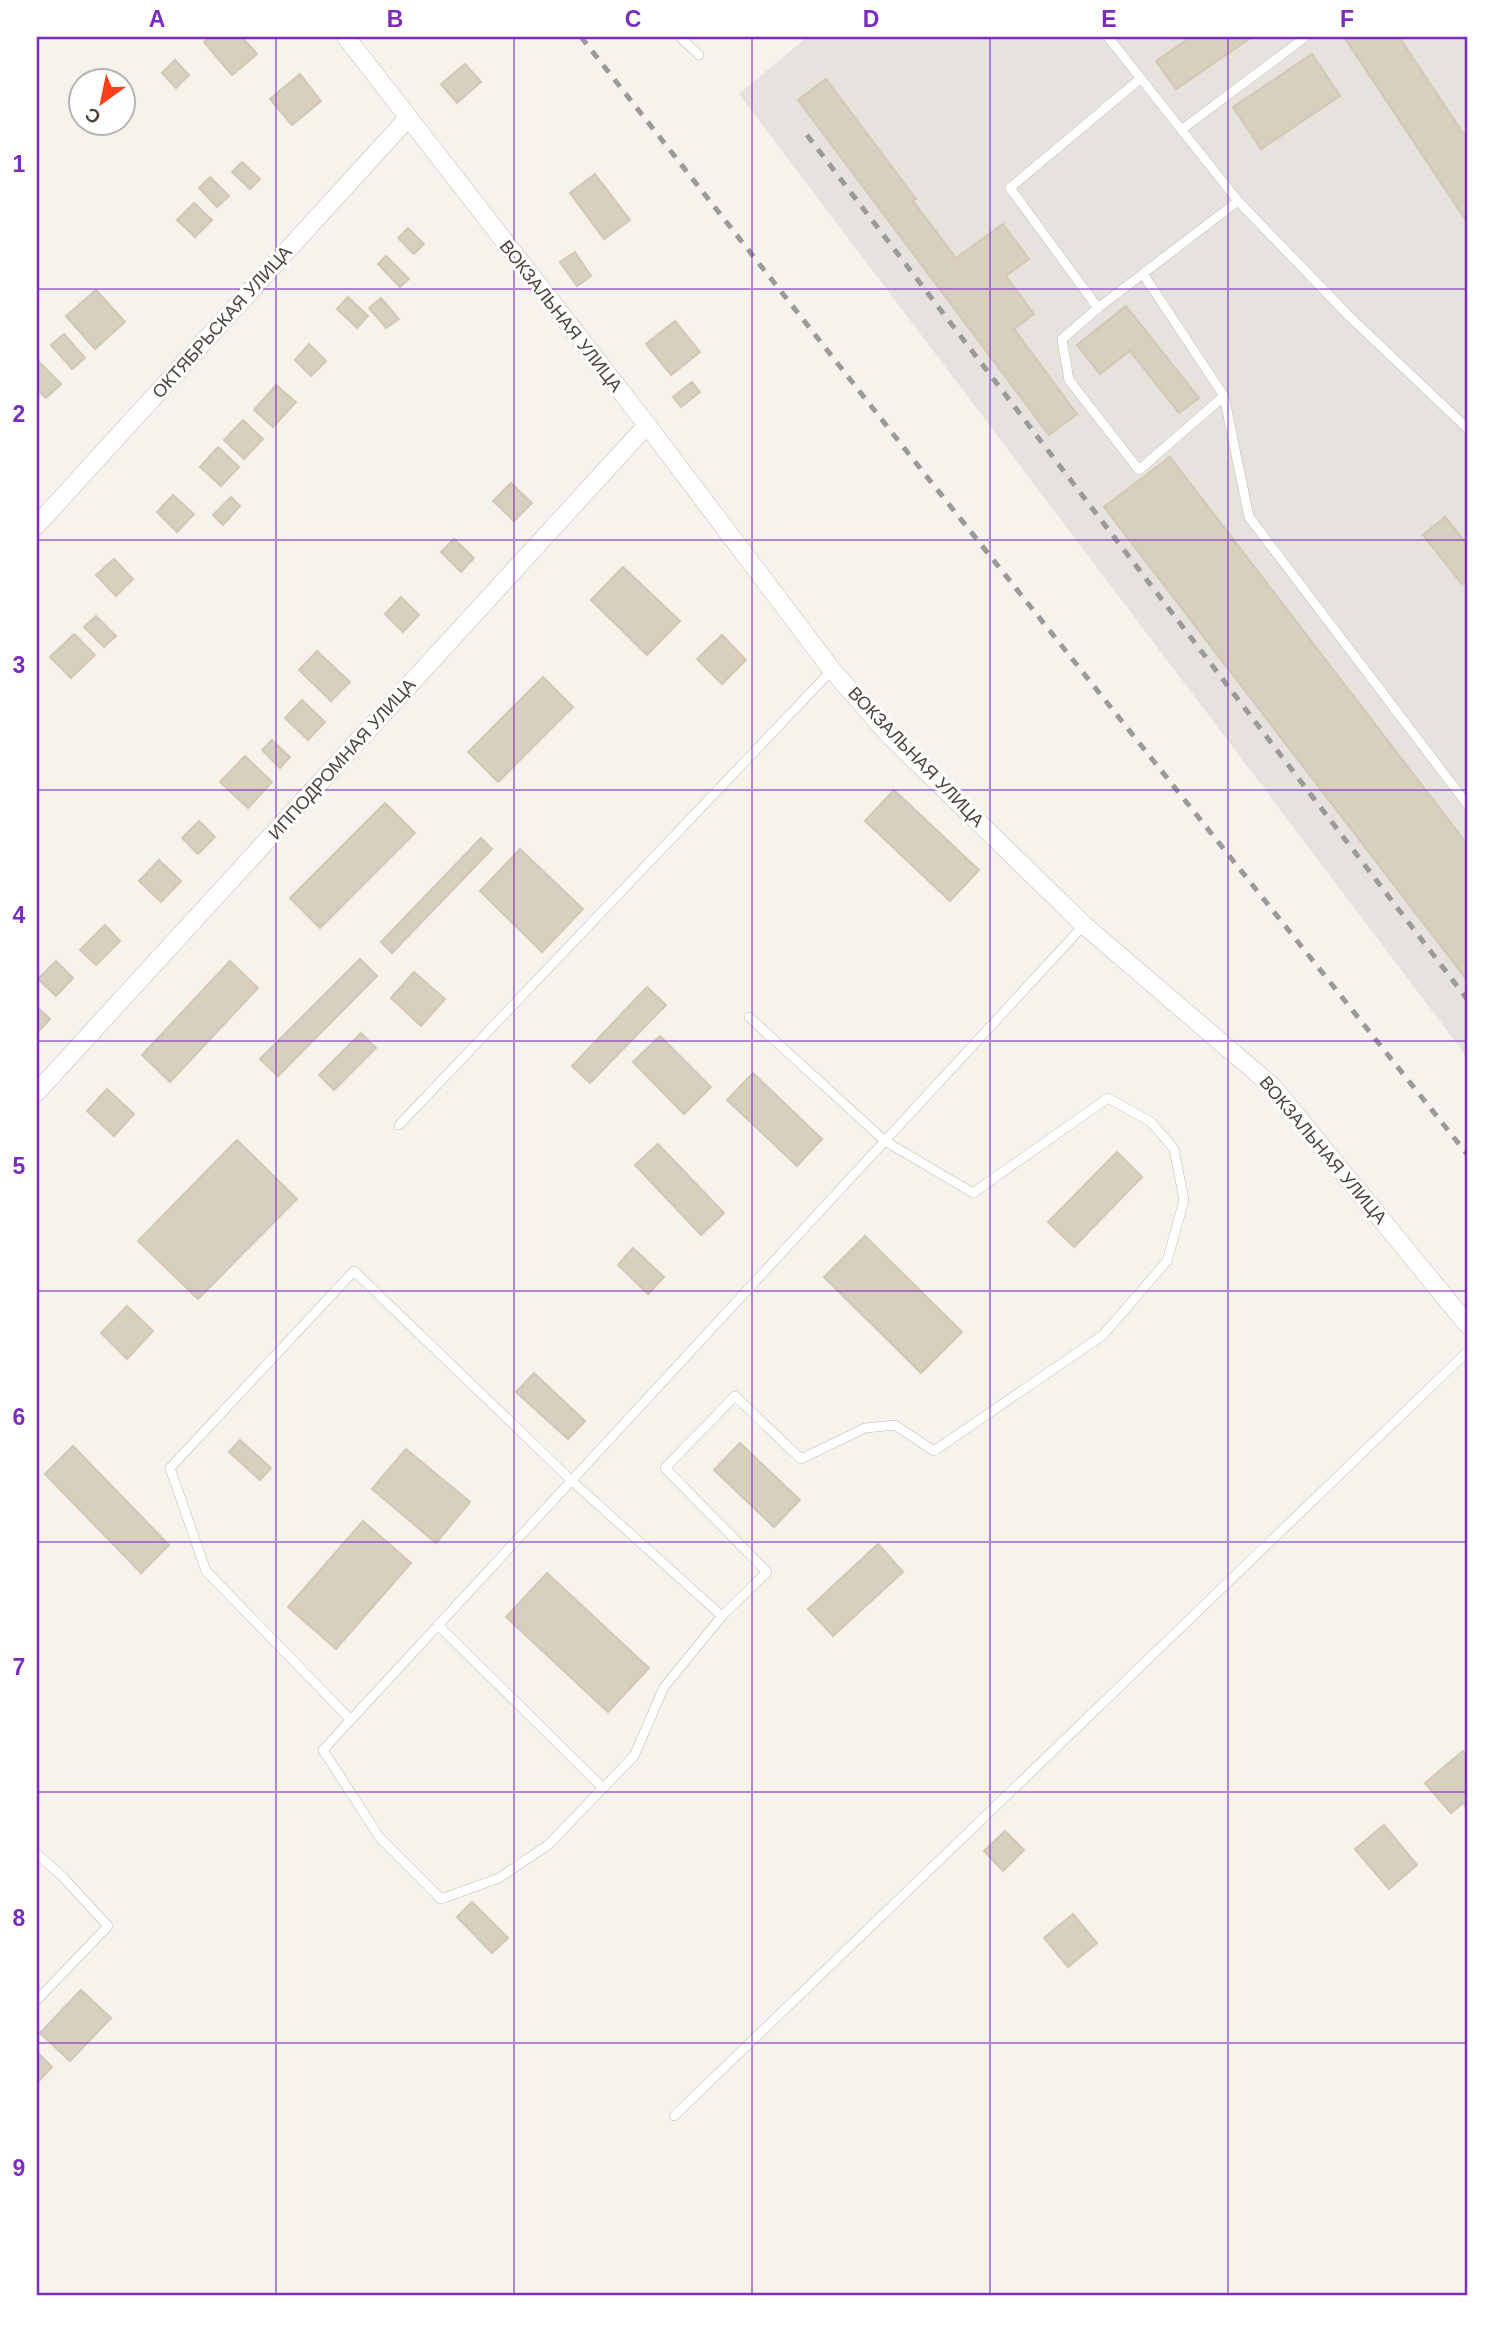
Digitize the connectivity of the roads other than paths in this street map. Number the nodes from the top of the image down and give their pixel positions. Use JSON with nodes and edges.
{"nodes":[{"id":1,"x":346,"y":37,"type":"edge"},
{"id":2,"x":680,"y":37,"type":"edge"},
{"id":3,"x":1108,"y":37,"type":"edge"},
{"id":4,"x":1301,"y":37,"type":"edge"},
{"id":5,"x":699,"y":55,"type":"dead end"},
{"id":6,"x":1140,"y":79,"type":"junction"},
{"id":7,"x":407,"y":119,"type":"junction"},
{"id":8,"x":1181,"y":130,"type":"junction"},
{"id":9,"x":1238,"y":201,"type":"junction"},
{"id":10,"x":1143,"y":274,"type":"junction"},
{"id":11,"x":1098,"y":308,"type":"junction"},
{"id":12,"x":1224,"y":396,"type":"junction"},
{"id":13,"x":647,"y":425,"type":"junction"},
{"id":14,"x":1467,"y":428,"type":"edge"},
{"id":15,"x":37,"y":525,"type":"edge"},
{"id":16,"x":832,"y":670,"type":"junction"},
{"id":17,"x":1467,"y":804,"type":"edge"},
{"id":18,"x":1084,"y":925,"type":"junction"},
{"id":19,"x":749,"y":1017,"type":"dead end"},
{"id":20,"x":37,"y":1092,"type":"edge"},
{"id":21,"x":400,"y":1125,"type":"dead end"},
{"id":22,"x":886,"y":1141,"type":"junction"},
{"id":23,"x":1467,"y":1324,"type":"edge"},
{"id":24,"x":1467,"y":1352,"type":"edge"},
{"id":25,"x":572,"y":1481,"type":"junction"},
{"id":26,"x":722,"y":1616,"type":"junction"},
{"id":27,"x":439,"y":1625,"type":"junction"},
{"id":28,"x":351,"y":1720,"type":"junction"},
{"id":29,"x":602,"y":1787,"type":"junction"},
{"id":30,"x":37,"y":1854,"type":"edge"},
{"id":31,"x":37,"y":2000,"type":"edge"},
{"id":32,"x":674,"y":2116,"type":"dead end"}],
"edges":[{"from":1,"to":7,"type":"street","name":"ВОКЗАЛЬНАЯ УЛИЦА"},
{"from":2,"to":5,"type":"lane"},
{"from":3,"to":6,"type":"lane"},
{"from":4,"to":8,"type":"lane"},
{"from":6,"to":8,"type":"lane"},
{"from":6,"to":11,"type":"lane"},
{"from":7,"to":13,"type":"street","name":"ВОКЗАЛЬНАЯ УЛИЦА"},
{"from":7,"to":15,"type":"street","name":"ОКТЯБРЬСКАЯ УЛИЦА"},
{"from":8,"to":9,"type":"lane"},
{"from":9,"to":10,"type":"lane"},
{"from":9,"to":14,"type":"lane"},
{"from":10,"to":11,"type":"lane"},
{"from":10,"to":12,"type":"lane"},
{"from":11,"to":12,"type":"lane"},
{"from":12,"to":17,"type":"lane"},
{"from":13,"to":16,"type":"street","name":"ВОКЗАЛЬНАЯ УЛИЦА"},
{"from":13,"to":20,"type":"street","name":"ИППОДРОМНАЯ УЛИЦА"},
{"from":16,"to":18,"type":"street","name":"ВОКЗАЛЬНАЯ УЛИЦА"},
{"from":16,"to":21,"type":"lane"},
{"from":18,"to":22,"type":"lane"},
{"from":18,"to":23,"type":"street","name":"ВОКЗАЛЬНАЯ УЛИЦА"},
{"from":19,"to":22,"type":"lane"},
{"from":22,"to":25,"type":"lane"},
{"from":22,"to":26,"type":"lane"},
{"from":24,"to":32,"type":"lane"},
{"from":25,"to":26,"type":"lane"},
{"from":25,"to":27,"type":"lane"},
{"from":25,"to":28,"type":"lane"},
{"from":26,"to":29,"type":"lane"},
{"from":27,"to":28,"type":"lane"},
{"from":27,"to":29,"type":"lane"},
{"from":28,"to":29,"type":"lane"},
{"from":30,"to":31,"type":"lane"}]}
